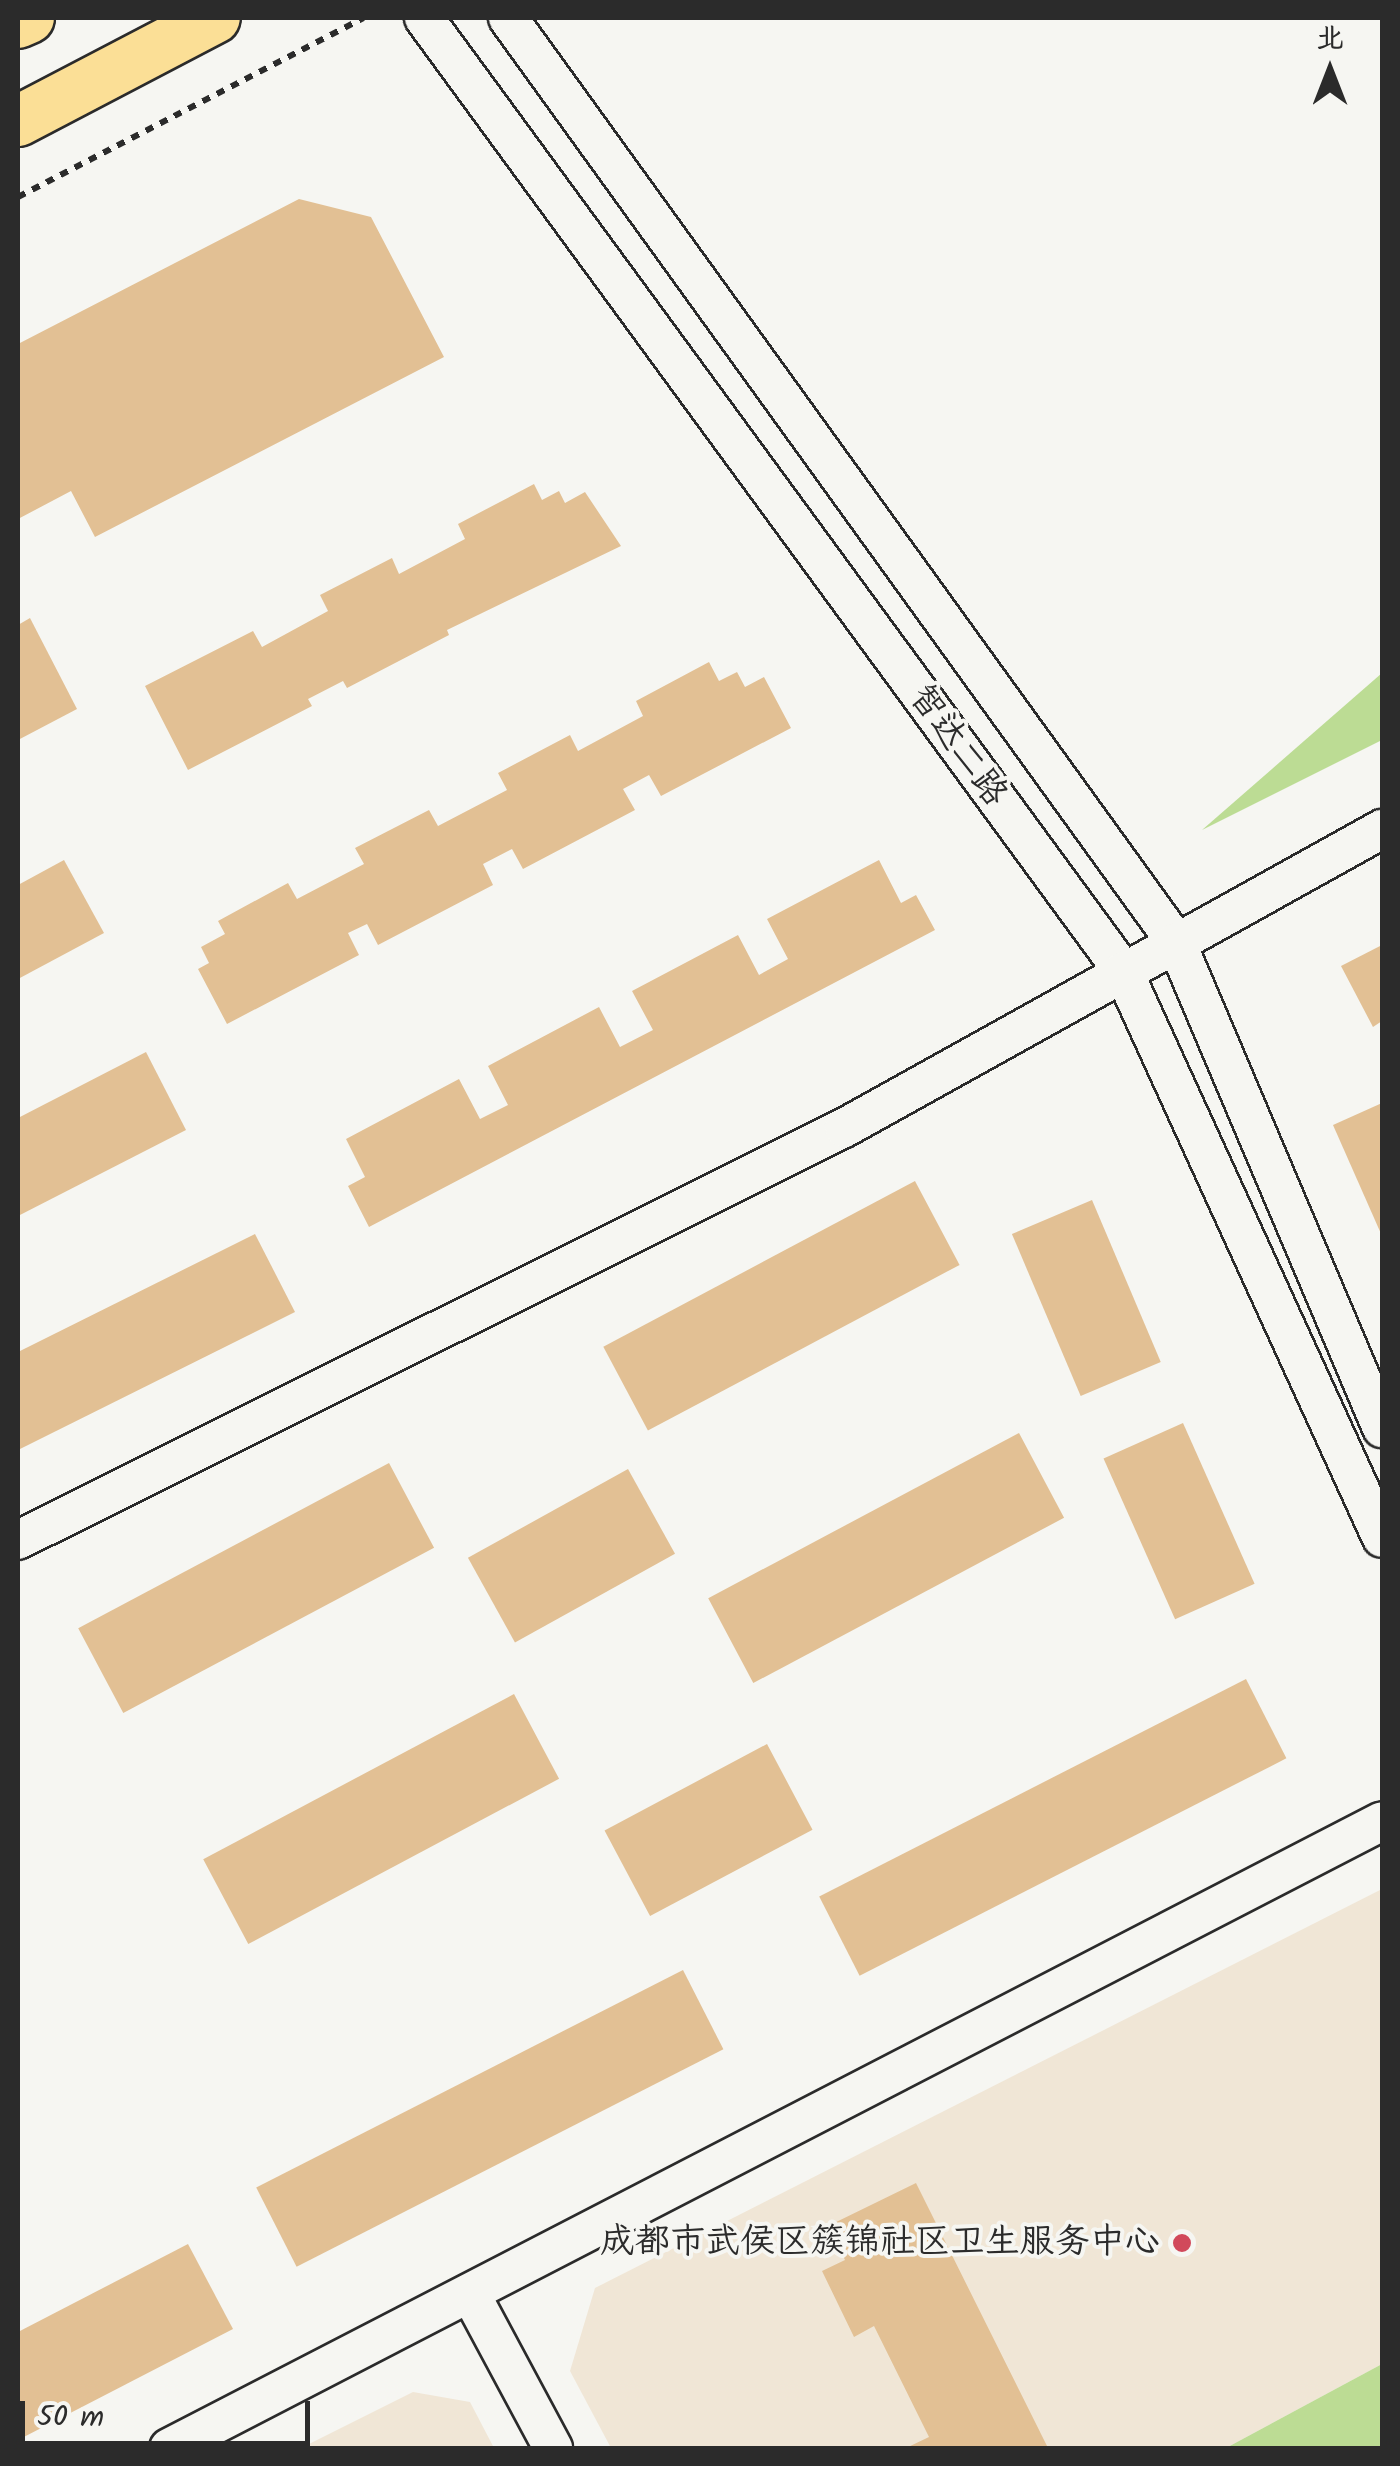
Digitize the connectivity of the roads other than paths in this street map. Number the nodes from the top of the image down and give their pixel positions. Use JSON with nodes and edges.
{"nodes":[{"id":1,"x":29,"y":18,"type":"edge"},
{"id":2,"x":215,"y":18,"type":"edge"},
{"id":3,"x":424,"y":18,"type":"edge"},
{"id":4,"x":508,"y":18,"type":"edge"},
{"id":5,"x":18,"y":24,"type":"edge"},
{"id":6,"x":18,"y":121,"type":"edge"},
{"id":7,"x":1382,"y":829,"type":"edge"},
{"id":8,"x":1176,"y":942,"type":"junction"},
{"id":9,"x":1124,"y":971,"type":"junction"},
{"id":10,"x":1382,"y":1428,"type":"edge"},
{"id":11,"x":1382,"y":1538,"type":"edge"},
{"id":12,"x":18,"y":1540,"type":"edge"},
{"id":13,"x":1382,"y":1821,"type":"edge"},
{"id":14,"x":470,"y":2293,"type":"junction"},
{"id":15,"x":169,"y":2448,"type":"edge"},
{"id":16,"x":553,"y":2448,"type":"edge"}],
"edges":[{"from":1,"to":5,"type":"main road"},
{"from":2,"to":6,"type":"main road"},
{"from":3,"to":9,"type":"street","name":"智达二路"},
{"from":4,"to":8,"type":"street","name":"智达二路"},
{"from":7,"to":8,"type":"street"},
{"from":8,"to":9,"type":"street"},
{"from":8,"to":10,"type":"street","name":"智达二路"},
{"from":9,"to":11,"type":"street","name":"智达二路"},
{"from":9,"to":12,"type":"street"},
{"from":13,"to":14,"type":"street"},
{"from":14,"to":15,"type":"street"},
{"from":14,"to":16,"type":"street"}]}
